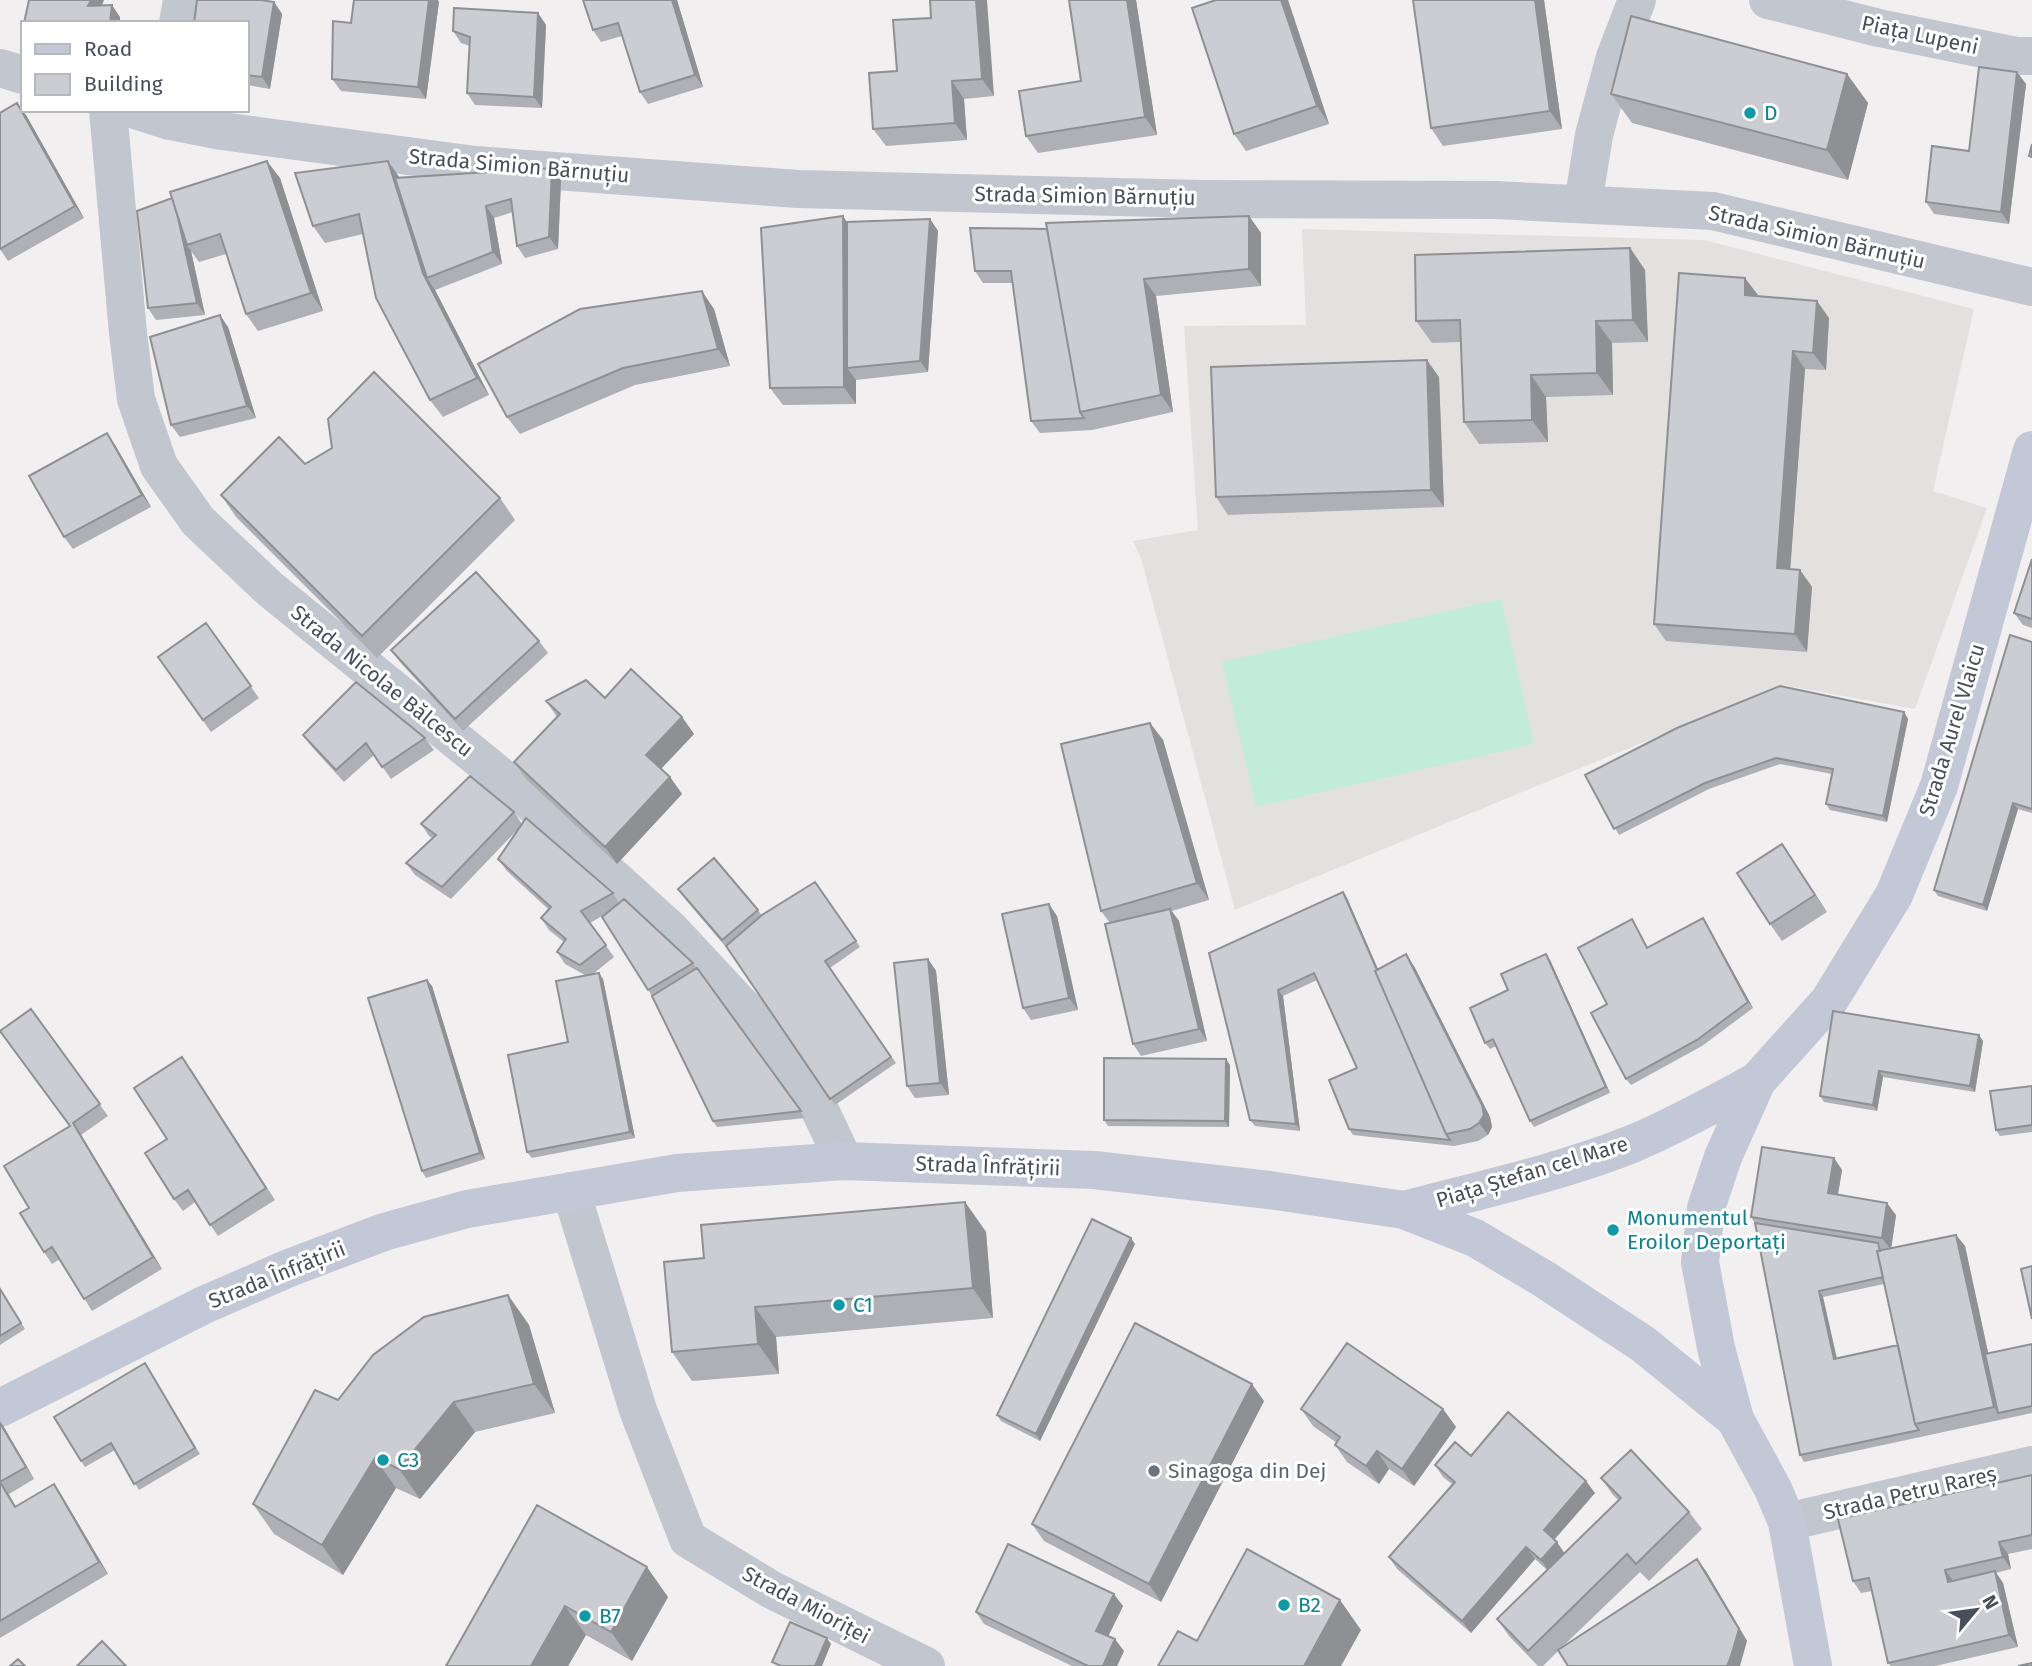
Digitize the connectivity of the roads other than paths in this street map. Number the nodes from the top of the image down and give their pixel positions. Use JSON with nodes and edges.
{"nodes":[{"id":1,"x":182,"y":0,"type":"edge"},
{"id":2,"x":1637,"y":0,"type":"edge"},
{"id":3,"x":1768,"y":0,"type":"edge"},
{"id":4,"x":178,"y":21,"type":"edge"},
{"id":5,"x":2032,"y":56,"type":"edge"},
{"id":6,"x":0,"y":68,"type":"edge"},
{"id":7,"x":21,"y":74,"type":"edge"},
{"id":8,"x":108,"y":112,"type":"edge"},
{"id":9,"x":156,"y":113,"type":"edge"},
{"id":10,"x":1583,"y":204,"type":"junction"},
{"id":11,"x":2032,"y":287,"type":"edge"},
{"id":12,"x":2032,"y":450,"type":"edge"},
{"id":13,"x":2026,"y":496,"type":"edge"},
{"id":14,"x":1757,"y":1081,"type":"junction"},
{"id":15,"x":844,"y":1161,"type":"junction"},
{"id":16,"x":572,"y":1191,"type":"junction"},
{"id":17,"x":1404,"y":1210,"type":"junction"},
{"id":18,"x":0,"y":1408,"type":"edge"},
{"id":19,"x":1735,"y":1419,"type":"junction"},
{"id":20,"x":2032,"y":1465,"type":"edge"},
{"id":21,"x":1787,"y":1522,"type":"junction"},
{"id":22,"x":926,"y":1666,"type":"edge"},
{"id":23,"x":1813,"y":1666,"type":"edge"}],
"edges":[{"from":1,"to":4,"type":"street"},
{"from":2,"to":10,"type":"street"},
{"from":3,"to":5,"type":"street","name":"Piața Lupeni"},
{"from":6,"to":7,"type":"street"},
{"from":8,"to":15,"type":"street","name":"Strada Nicolae Bălcescu"},
{"from":9,"to":10,"type":"street","name":"Strada Simion Bărnuțiu"},
{"from":10,"to":11,"type":"street","name":"Strada Simion Bărnuțiu"},
{"from":12,"to":13,"type":"main road"},
{"from":13,"to":14,"type":"main road","name":"Strada Aurel Vlaicu"},
{"from":14,"to":17,"type":"main road","name":"Piața Ștefan cel Mare"},
{"from":14,"to":19,"type":"main road"},
{"from":15,"to":16,"type":"main road","name":"Strada Înfrățirii"},
{"from":15,"to":17,"type":"main road","name":"Strada Înfrățirii"},
{"from":16,"to":18,"type":"main road","name":"Strada Înfrățirii"},
{"from":16,"to":22,"type":"street","name":"Strada Mioriței"},
{"from":17,"to":19,"type":"main road"},
{"from":19,"to":21,"type":"main road"},
{"from":20,"to":21,"type":"street","name":"Strada Petru Rareș"},
{"from":21,"to":23,"type":"main road"}]}
